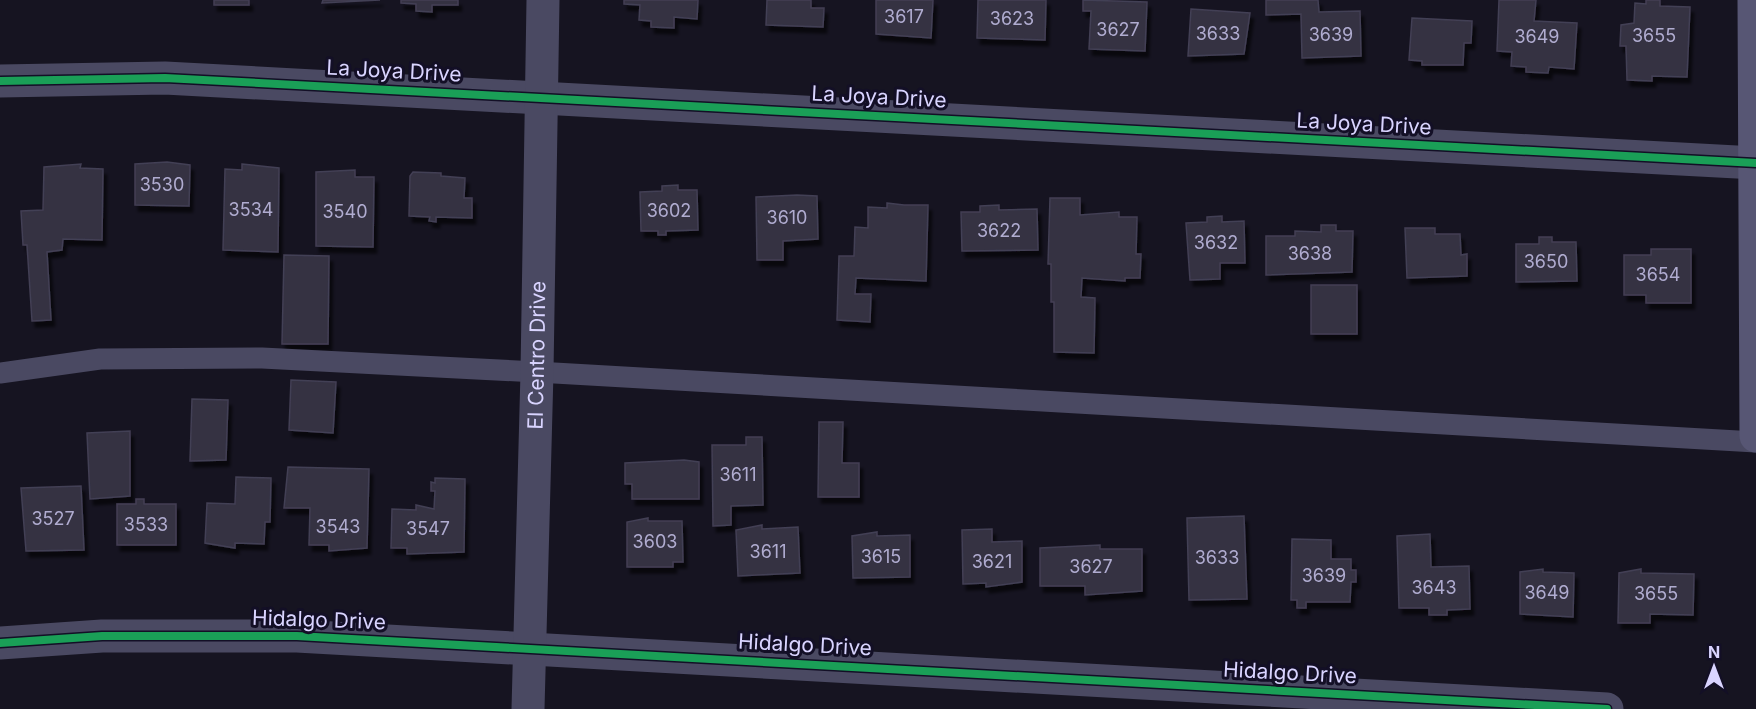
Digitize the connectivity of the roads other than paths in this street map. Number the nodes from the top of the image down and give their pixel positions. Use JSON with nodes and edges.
{"nodes":[{"id":1,"x":543,"y":0,"type":"edge"},
{"id":2,"x":1754,"y":0,"type":"edge"},
{"id":3,"x":0,"y":81,"type":"edge"},
{"id":4,"x":540,"y":97,"type":"junction"},
{"id":5,"x":1756,"y":163,"type":"edge"},
{"id":6,"x":537,"y":372,"type":"junction"},
{"id":7,"x":0,"y":373,"type":"edge"},
{"id":8,"x":1756,"y":436,"type":"edge"},
{"id":9,"x":1756,"y":442,"type":"edge"},
{"id":10,"x":0,"y":643,"type":"edge"},
{"id":11,"x":530,"y":647,"type":"junction"},
{"id":12,"x":528,"y":709,"type":"edge"},
{"id":13,"x":1607,"y":709,"type":"edge"}],
"edges":[{"from":1,"to":4,"type":"street","name":"El Centro Drive"},
{"from":2,"to":5,"type":"main road"},
{"from":3,"to":4,"type":"street","name":"La Joya Drive"},
{"from":4,"to":5,"type":"street","name":"La Joya Drive"},
{"from":4,"to":6,"type":"street","name":"El Centro Drive"},
{"from":5,"to":8,"type":"main road"},
{"from":6,"to":7,"type":"lane"},
{"from":6,"to":9,"type":"lane"},
{"from":6,"to":11,"type":"street","name":"El Centro Drive"},
{"from":10,"to":11,"type":"street","name":"Hidalgo Drive"},
{"from":11,"to":12,"type":"street","name":"El Centro Drive"},
{"from":11,"to":13,"type":"street","name":"Hidalgo Drive"}]}
